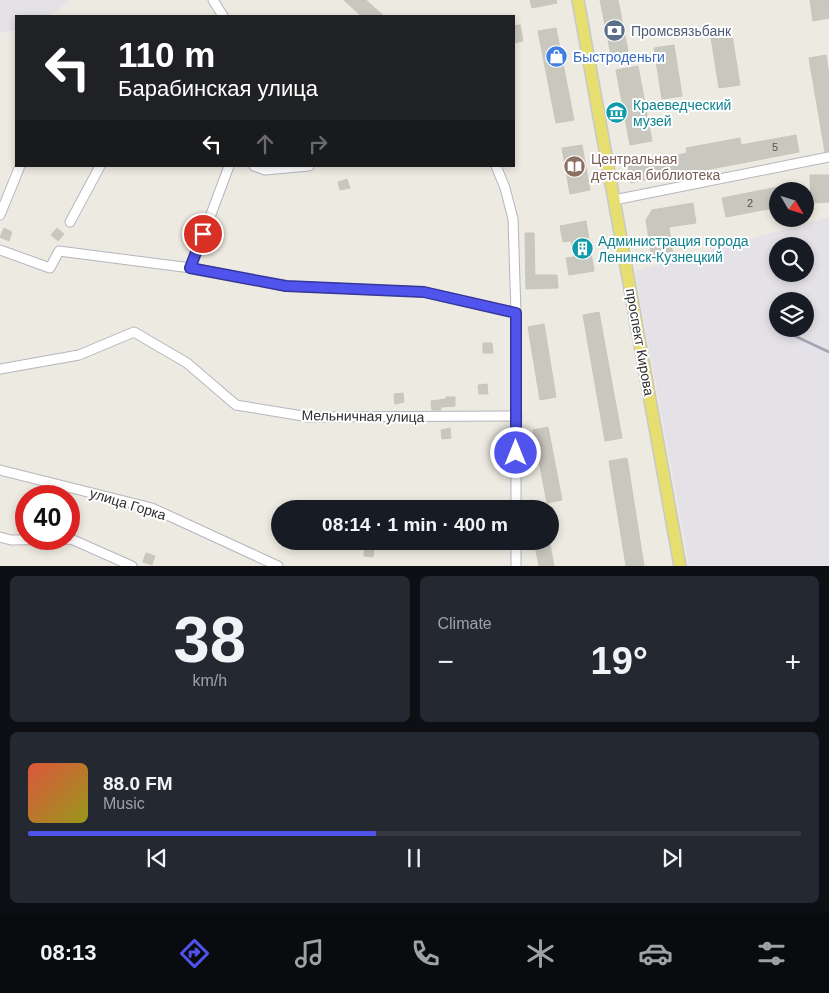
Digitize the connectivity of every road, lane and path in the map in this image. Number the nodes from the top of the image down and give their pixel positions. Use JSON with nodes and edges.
{"nodes":[{"id":1,"x":212,"y":0,"type":"edge"},
{"id":2,"x":578,"y":0,"type":"edge"},
{"id":3,"x":223,"y":15,"type":"edge"},
{"id":4,"x":829,"y":157,"type":"edge"},
{"id":5,"x":20,"y":167,"type":"edge"},
{"id":6,"x":99,"y":167,"type":"edge"},
{"id":7,"x":229,"y":167,"type":"edge"},
{"id":8,"x":257,"y":167,"type":"edge"},
{"id":9,"x":298,"y":167,"type":"edge"},
{"id":10,"x":496,"y":167,"type":"edge"},
{"id":11,"x":614,"y":200,"type":"junction"},
{"id":12,"x":0,"y":214,"type":"edge"},
{"id":13,"x":70,"y":222,"type":"dead end"},
{"id":14,"x":0,"y":250,"type":"edge"},
{"id":15,"x":190,"y":268,"type":"junction"},
{"id":16,"x":516,"y":313,"type":"junction"},
{"id":17,"x":0,"y":369,"type":"edge"},
{"id":18,"x":517,"y":416,"type":"junction"},
{"id":19,"x":0,"y":470,"type":"edge"},
{"id":20,"x":516,"y":500,"type":"edge"},
{"id":21,"x":0,"y":537,"type":"edge"},
{"id":22,"x":516,"y":550,"type":"edge"},
{"id":23,"x":132,"y":566,"type":"edge"},
{"id":24,"x":278,"y":566,"type":"edge"},
{"id":25,"x":516,"y":566,"type":"edge"},
{"id":26,"x":680,"y":566,"type":"edge"}],
"edges":[{"from":1,"to":3,"type":"street"},
{"from":2,"to":11,"type":"main road","name":"проспект Кирова"},
{"from":4,"to":11,"type":"street"},
{"from":5,"to":12,"type":"street"},
{"from":6,"to":13,"type":"street"},
{"from":7,"to":15,"type":"street"},
{"from":8,"to":9,"type":"street"},
{"from":10,"to":16,"type":"street"},
{"from":11,"to":26,"type":"main road","name":"проспект Кирова"},
{"from":14,"to":15,"type":"street"},
{"from":15,"to":16,"type":"street"},
{"from":16,"to":18,"type":"street"},
{"from":17,"to":18,"type":"street","name":"Мельничная улица"},
{"from":18,"to":20,"type":"street"},
{"from":19,"to":24,"type":"street","name":"улица Горка"},
{"from":21,"to":23,"type":"street"},
{"from":22,"to":25,"type":"street"}]}
